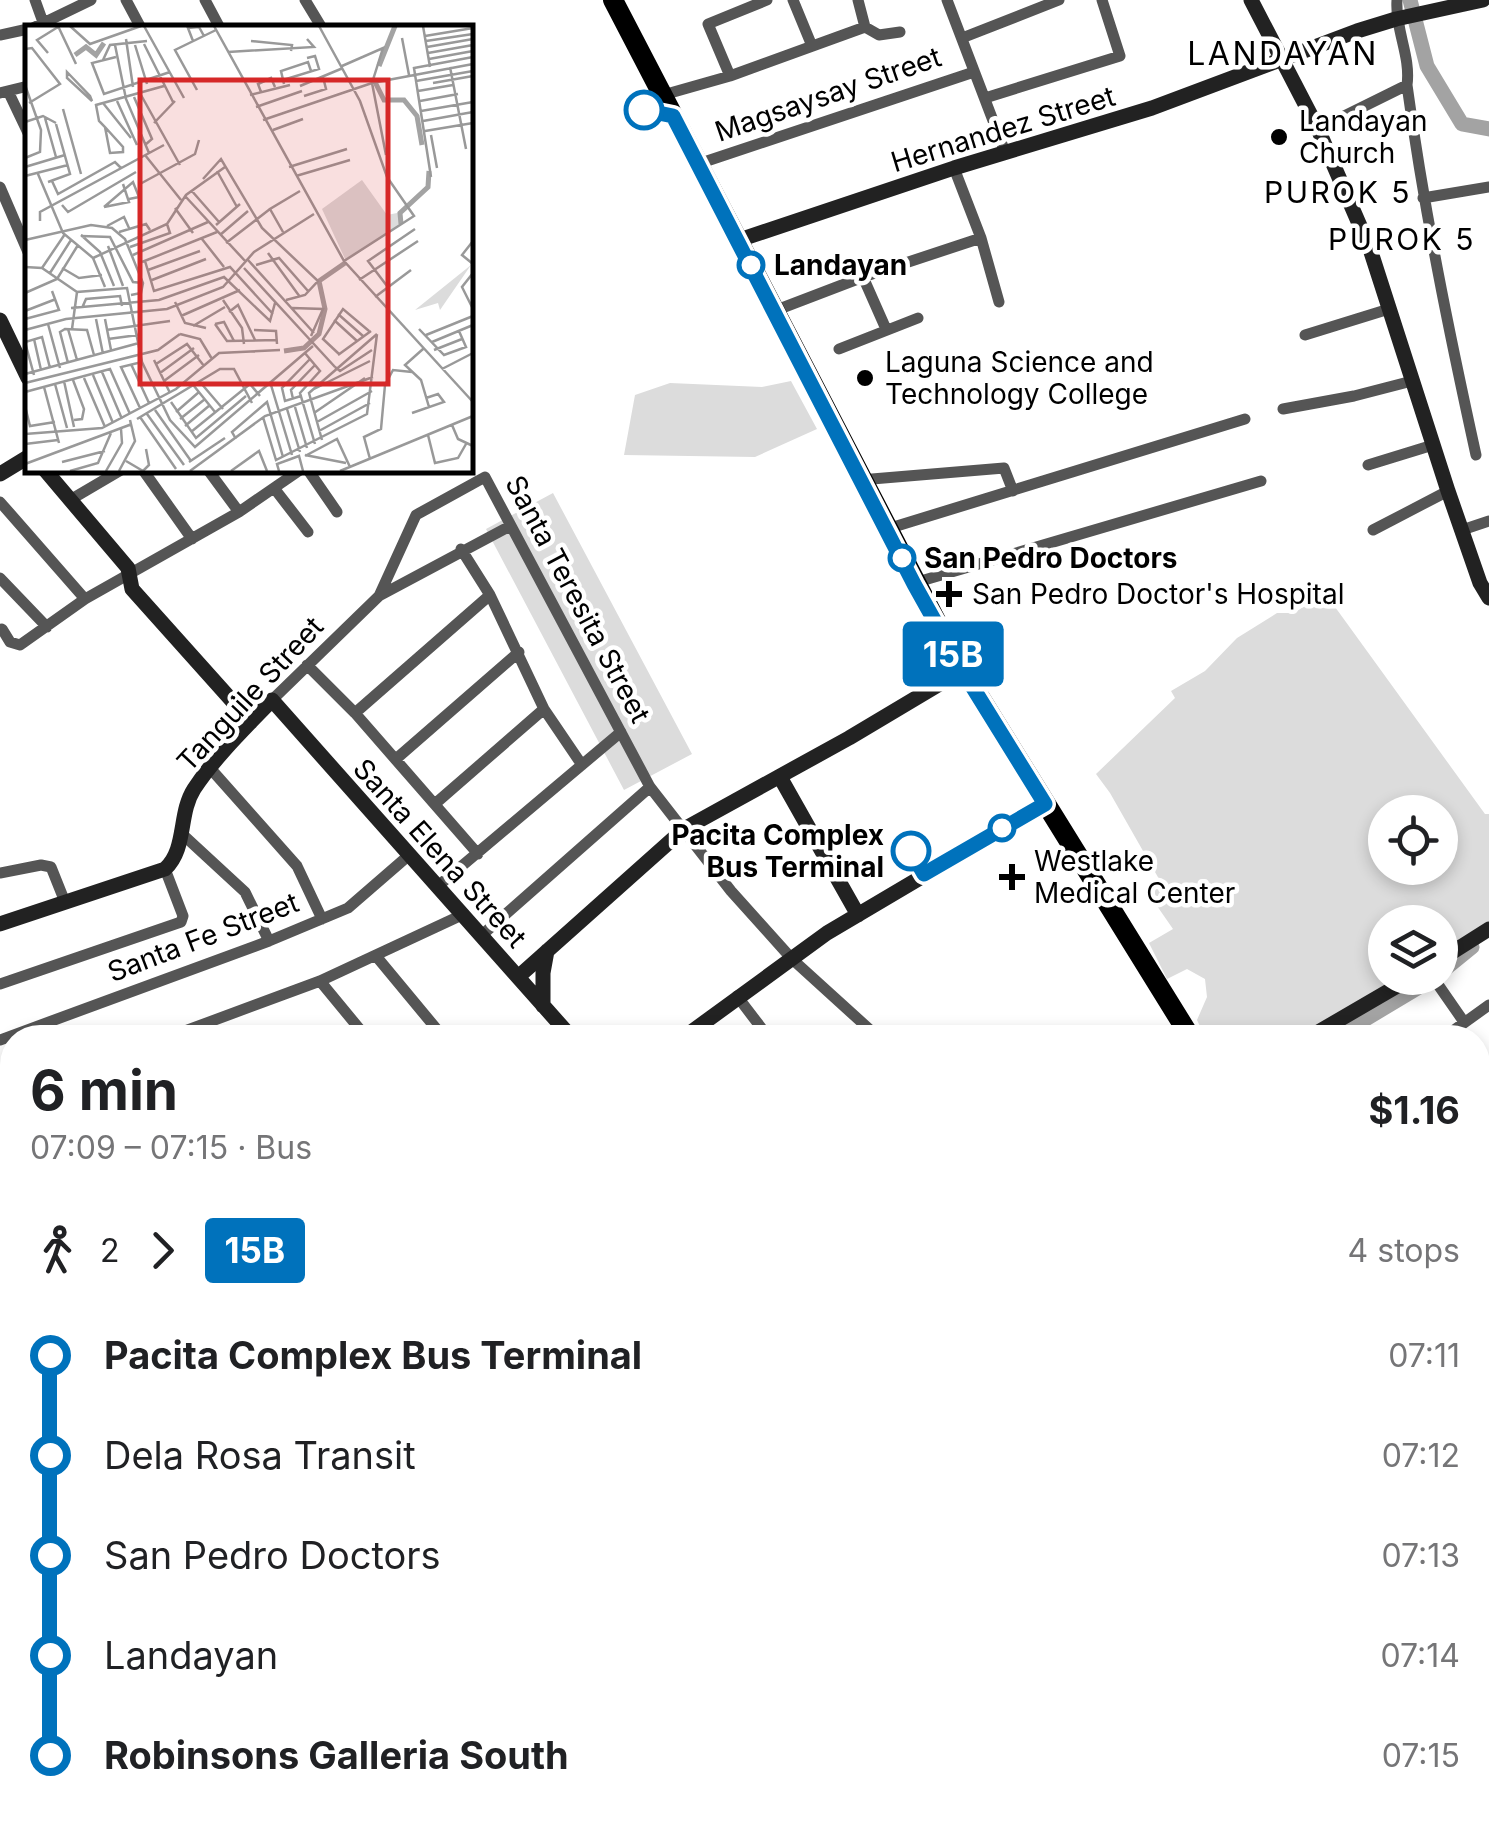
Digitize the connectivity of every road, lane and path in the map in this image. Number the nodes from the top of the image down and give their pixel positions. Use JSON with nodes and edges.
{"nodes":[{"id":1,"x":91,"y":0,"type":"edge"},
{"id":2,"x":126,"y":0,"type":"edge"},
{"id":3,"x":205,"y":0,"type":"edge"},
{"id":4,"x":305,"y":0,"type":"edge"},
{"id":5,"x":613,"y":0,"type":"edge"},
{"id":6,"x":767,"y":0,"type":"edge"},
{"id":7,"x":793,"y":0,"type":"edge"},
{"id":8,"x":859,"y":0,"type":"edge"},
{"id":9,"x":947,"y":0,"type":"edge"},
{"id":10,"x":1059,"y":0,"type":"edge"},
{"id":11,"x":1102,"y":0,"type":"edge"},
{"id":12,"x":1251,"y":0,"type":"edge"},
{"id":13,"x":1397,"y":0,"type":"edge"},
{"id":14,"x":1483,"y":0,"type":"edge"},
{"id":15,"x":1396,"y":19,"type":"junction"},
{"id":16,"x":39,"y":25,"type":"edge"},
{"id":17,"x":138,"y":25,"type":"edge"},
{"id":18,"x":218,"y":25,"type":"edge"},
{"id":19,"x":320,"y":25,"type":"edge"},
{"id":20,"x":865,"y":28,"type":"junction"},
{"id":21,"x":25,"y":29,"type":"edge"},
{"id":22,"x":900,"y":32,"type":"dead end"},
{"id":23,"x":0,"y":35,"type":"edge"},
{"id":24,"x":962,"y":38,"type":"junction"},
{"id":25,"x":812,"y":46,"type":"junction"},
{"id":26,"x":1279,"y":58,"type":"junction"},
{"id":27,"x":974,"y":72,"type":"junction"},
{"id":28,"x":730,"y":76,"type":"junction"},
{"id":29,"x":1408,"y":86,"type":"junction"},
{"id":30,"x":4,"y":92,"type":"edge"},
{"id":31,"x":663,"y":95,"type":"junction"},
{"id":32,"x":985,"y":98,"type":"junction"},
{"id":33,"x":25,"y":127,"type":"edge"},
{"id":34,"x":1318,"y":129,"type":"junction"},
{"id":35,"x":1004,"y":152,"type":"junction"},
{"id":36,"x":698,"y":164,"type":"junction"},
{"id":37,"x":954,"y":168,"type":"junction"},
{"id":38,"x":0,"y":187,"type":"edge"},
{"id":39,"x":1489,"y":187,"type":"edge"},
{"id":40,"x":1422,"y":198,"type":"junction"},
{"id":41,"x":980,"y":238,"type":"junction"},
{"id":42,"x":739,"y":240,"type":"junction"},
{"id":43,"x":25,"y":245,"type":"edge"},
{"id":44,"x":862,"y":277,"type":"junction"},
{"id":45,"x":999,"y":302,"type":"dead end"},
{"id":46,"x":1389,"y":309,"type":"junction"},
{"id":47,"x":774,"y":311,"type":"junction"},
{"id":48,"x":918,"y":318,"type":"dead end"},
{"id":49,"x":0,"y":320,"type":"edge"},
{"id":50,"x":886,"y":330,"type":"junction"},
{"id":51,"x":1305,"y":335,"type":"dead end"},
{"id":52,"x":838,"y":349,"type":"dead end"},
{"id":53,"x":25,"y":372,"type":"edge"},
{"id":54,"x":1412,"y":381,"type":"junction"},
{"id":55,"x":1283,"y":410,"type":"dead end"},
{"id":56,"x":1245,"y":420,"type":"dead end"},
{"id":57,"x":1433,"y":445,"type":"junction"},
{"id":58,"x":1476,"y":454,"type":"dead end"},
{"id":59,"x":25,"y":459,"type":"edge"},
{"id":60,"x":1368,"y":465,"type":"dead end"},
{"id":61,"x":47,"y":472,"type":"edge"},
{"id":62,"x":118,"y":472,"type":"edge"},
{"id":63,"x":144,"y":472,"type":"edge"},
{"id":64,"x":209,"y":472,"type":"edge"},
{"id":65,"x":301,"y":472,"type":"edge"},
{"id":66,"x":306,"y":472,"type":"edge"},
{"id":67,"x":0,"y":474,"type":"edge"},
{"id":68,"x":860,"y":480,"type":"junction"},
{"id":69,"x":1261,"y":481,"type":"dead end"},
{"id":70,"x":274,"y":488,"type":"junction"},
{"id":71,"x":1448,"y":490,"type":"junction"},
{"id":72,"x":1013,"y":491,"type":"junction"},
{"id":73,"x":70,"y":500,"type":"junction"},
{"id":74,"x":0,"y":502,"type":"edge"},
{"id":75,"x":239,"y":512,"type":"junction"},
{"id":76,"x":338,"y":512,"type":"dead end"},
{"id":77,"x":1489,"y":521,"type":"edge"},
{"id":78,"x":510,"y":526,"type":"junction"},
{"id":79,"x":887,"y":529,"type":"junction"},
{"id":80,"x":1373,"y":530,"type":"dead end"},
{"id":81,"x":1462,"y":530,"type":"junction"},
{"id":82,"x":308,"y":532,"type":"dead end"},
{"id":83,"x":192,"y":539,"type":"junction"},
{"id":84,"x":461,"y":550,"type":"junction"},
{"id":85,"x":131,"y":575,"type":"junction"},
{"id":86,"x":0,"y":578,"type":"edge"},
{"id":87,"x":914,"y":584,"type":"junction"},
{"id":88,"x":490,"y":594,"type":"junction"},
{"id":89,"x":379,"y":596,"type":"junction"},
{"id":90,"x":85,"y":598,"type":"junction"},
{"id":91,"x":1489,"y":598,"type":"edge"},
{"id":92,"x":47,"y":627,"type":"junction"},
{"id":93,"x":2,"y":629,"type":"edge"},
{"id":94,"x":518,"y":652,"type":"junction"},
{"id":95,"x":307,"y":665,"type":"junction"},
{"id":96,"x":962,"y":670,"type":"junction"},
{"id":97,"x":272,"y":700,"type":"junction"},
{"id":98,"x":544,"y":709,"type":"junction"},
{"id":99,"x":355,"y":713,"type":"junction"},
{"id":100,"x":250,"y":722,"type":"junction"},
{"id":101,"x":621,"y":732,"type":"junction"},
{"id":102,"x":396,"y":759,"type":"junction"},
{"id":103,"x":582,"y":765,"type":"junction"},
{"id":104,"x":210,"y":768,"type":"junction"},
{"id":105,"x":780,"y":776,"type":"junction"},
{"id":106,"x":650,"y":787,"type":"junction"},
{"id":107,"x":436,"y":803,"type":"junction"},
{"id":108,"x":1045,"y":804,"type":"junction"},
{"id":109,"x":684,"y":828,"type":"junction"},
{"id":110,"x":180,"y":832,"type":"junction"},
{"id":111,"x":478,"y":854,"type":"junction"},
{"id":112,"x":408,"y":856,"type":"junction"},
{"id":113,"x":165,"y":868,"type":"junction"},
{"id":114,"x":0,"y":873,"type":"edge"},
{"id":115,"x":438,"y":886,"type":"junction"},
{"id":116,"x":65,"y":902,"type":"junction"},
{"id":117,"x":464,"y":914,"type":"junction"},
{"id":118,"x":858,"y":915,"type":"junction"},
{"id":119,"x":322,"y":919,"type":"junction"},
{"id":120,"x":0,"y":924,"type":"edge"},
{"id":121,"x":1489,"y":929,"type":"edge"},
{"id":122,"x":482,"y":935,"type":"junction"},
{"id":123,"x":269,"y":941,"type":"junction"},
{"id":124,"x":1458,"y":949,"type":"edge"},
{"id":125,"x":547,"y":951,"type":"junction"},
{"id":126,"x":376,"y":956,"type":"junction"},
{"id":127,"x":792,"y":959,"type":"junction"},
{"id":128,"x":518,"y":978,"type":"junction"},
{"id":129,"x":320,"y":981,"type":"junction"},
{"id":130,"x":0,"y":984,"type":"edge"},
{"id":131,"x":1381,"y":995,"type":"edge"},
{"id":132,"x":1445,"y":995,"type":"edge"},
{"id":133,"x":738,"y":996,"type":"junction"},
{"id":134,"x":1489,"y":1005,"type":"edge"},
{"id":135,"x":543,"y":1007,"type":"junction"},
{"id":136,"x":1464,"y":1022,"type":"junction"},
{"id":137,"x":41,"y":1025,"type":"edge"},
{"id":138,"x":201,"y":1025,"type":"edge"},
{"id":139,"x":356,"y":1025,"type":"edge"},
{"id":140,"x":433,"y":1025,"type":"edge"},
{"id":141,"x":560,"y":1025,"type":"edge"},
{"id":142,"x":701,"y":1025,"type":"edge"},
{"id":143,"x":759,"y":1025,"type":"edge"},
{"id":144,"x":865,"y":1025,"type":"edge"},
{"id":145,"x":1183,"y":1025,"type":"edge"},
{"id":146,"x":1330,"y":1025,"type":"edge"},
{"id":147,"x":1460,"y":1025,"type":"edge"}],
"edges":[{"from":1,"to":16,"type":"street"},
{"from":2,"to":17,"type":"street"},
{"from":3,"to":18,"type":"street"},
{"from":4,"to":19,"type":"street"},
{"from":5,"to":31,"type":"highway"},
{"from":6,"to":28,"type":"street"},
{"from":7,"to":25,"type":"street"},
{"from":8,"to":20,"type":"street"},
{"from":9,"to":24,"type":"street"},
{"from":10,"to":24,"type":"street"},
{"from":11,"to":32,"type":"street"},
{"from":12,"to":26,"type":"street"},
{"from":13,"to":15,"type":"street"},
{"from":14,"to":15,"type":"street","name":"Hernandez Street"},
{"from":15,"to":26,"type":"street","name":"Hernandez Street"},
{"from":15,"to":29,"type":"street"},
{"from":20,"to":22,"type":"street"},
{"from":20,"to":25,"type":"street"},
{"from":21,"to":23,"type":"street"},
{"from":24,"to":27,"type":"street"},
{"from":25,"to":28,"type":"street"},
{"from":26,"to":34,"type":"street"},
{"from":26,"to":35,"type":"street","name":"Hernandez Street"},
{"from":27,"to":32,"type":"street"},
{"from":27,"to":36,"type":"street","name":"Magsaysay Street"},
{"from":28,"to":31,"type":"street"},
{"from":29,"to":34,"type":"street"},
{"from":29,"to":40,"type":"street"},
{"from":30,"to":33,"type":"street"},
{"from":31,"to":36,"type":"highway"},
{"from":32,"to":35,"type":"street"},
{"from":34,"to":46,"type":"street"},
{"from":35,"to":37,"type":"street","name":"Hernandez Street"},
{"from":36,"to":42,"type":"highway"},
{"from":37,"to":41,"type":"street"},
{"from":37,"to":42,"type":"street","name":"Hernandez Street"},
{"from":38,"to":43,"type":"street"},
{"from":39,"to":40,"type":"street"},
{"from":40,"to":58,"type":"street"},
{"from":41,"to":44,"type":"street"},
{"from":41,"to":45,"type":"street"},
{"from":42,"to":47,"type":"highway"},
{"from":44,"to":47,"type":"street"},
{"from":44,"to":50,"type":"street"},
{"from":46,"to":51,"type":"street"},
{"from":46,"to":54,"type":"street"},
{"from":47,"to":68,"type":"highway"},
{"from":48,"to":50,"type":"street"},
{"from":49,"to":53,"type":"street"},
{"from":50,"to":52,"type":"street"},
{"from":54,"to":55,"type":"street"},
{"from":54,"to":57,"type":"street"},
{"from":56,"to":72,"type":"street"},
{"from":57,"to":60,"type":"street"},
{"from":57,"to":71,"type":"street"},
{"from":59,"to":67,"type":"street"},
{"from":61,"to":73,"type":"street"},
{"from":62,"to":73,"type":"street"},
{"from":63,"to":83,"type":"street"},
{"from":64,"to":75,"type":"street"},
{"from":65,"to":70,"type":"street"},
{"from":66,"to":76,"type":"street"},
{"from":68,"to":72,"type":"street"},
{"from":68,"to":79,"type":"highway"},
{"from":69,"to":87,"type":"street"},
{"from":70,"to":75,"type":"street"},
{"from":70,"to":82,"type":"street"},
{"from":71,"to":80,"type":"street"},
{"from":71,"to":81,"type":"street"},
{"from":72,"to":79,"type":"street"},
{"from":73,"to":85,"type":"street"},
{"from":74,"to":90,"type":"street"},
{"from":75,"to":83,"type":"street"},
{"from":77,"to":81,"type":"street"},
{"from":78,"to":84,"type":"street","name":"Tanguile Street"},
{"from":78,"to":89,"type":"street","name":"Santa Teresita Street"},
{"from":78,"to":101,"type":"street","name":"Santa Teresita Street"},
{"from":79,"to":87,"type":"highway"},
{"from":81,"to":91,"type":"street"},
{"from":83,"to":85,"type":"street"},
{"from":84,"to":88,"type":"street"},
{"from":84,"to":89,"type":"street","name":"Tanguile Street"},
{"from":85,"to":90,"type":"street"},
{"from":85,"to":100,"type":"street"},
{"from":86,"to":92,"type":"street"},
{"from":87,"to":96,"type":"highway"},
{"from":88,"to":94,"type":"street"},
{"from":88,"to":99,"type":"street"},
{"from":89,"to":95,"type":"street","name":"Tanguile Street"},
{"from":90,"to":92,"type":"street"},
{"from":92,"to":93,"type":"street"},
{"from":94,"to":98,"type":"street"},
{"from":94,"to":102,"type":"street"},
{"from":95,"to":97,"type":"street","name":"Tanguile Street"},
{"from":95,"to":99,"type":"street"},
{"from":96,"to":105,"type":"street"},
{"from":96,"to":108,"type":"highway"},
{"from":97,"to":100,"type":"street","name":"Tanguile Street"},
{"from":97,"to":112,"type":"street","name":"Santa Elena Street"},
{"from":98,"to":103,"type":"street"},
{"from":98,"to":107,"type":"street"},
{"from":99,"to":102,"type":"street"},
{"from":100,"to":104,"type":"street","name":"Tanguile Street"},
{"from":101,"to":103,"type":"street"},
{"from":101,"to":106,"type":"street","name":"Santa Teresita Street"},
{"from":102,"to":107,"type":"street"},
{"from":103,"to":111,"type":"street"},
{"from":104,"to":110,"type":"street","name":"Tanguile Street"},
{"from":104,"to":119,"type":"street"},
{"from":105,"to":109,"type":"street"},
{"from":105,"to":118,"type":"street"},
{"from":106,"to":109,"type":"street","name":"Santa Teresita Street"},
{"from":106,"to":122,"type":"street"},
{"from":107,"to":111,"type":"street"},
{"from":108,"to":118,"type":"street"},
{"from":108,"to":145,"type":"highway"},
{"from":109,"to":125,"type":"street"},
{"from":109,"to":127,"type":"street","name":"Santa Teresita Street"},
{"from":110,"to":113,"type":"street","name":"Tanguile Street"},
{"from":110,"to":123,"type":"street"},
{"from":111,"to":115,"type":"street"},
{"from":112,"to":115,"type":"street","name":"Santa Elena Street"},
{"from":112,"to":119,"type":"street","name":"Santa Fe Street"},
{"from":113,"to":116,"type":"street"},
{"from":113,"to":130,"type":"street"},
{"from":114,"to":116,"type":"street"},
{"from":115,"to":117,"type":"street","name":"Santa Elena Street"},
{"from":116,"to":120,"type":"street"},
{"from":117,"to":122,"type":"street","name":"Santa Elena Street"},
{"from":117,"to":126,"type":"street"},
{"from":118,"to":127,"type":"street"},
{"from":119,"to":123,"type":"street","name":"Santa Fe Street"},
{"from":121,"to":124,"type":"street"},
{"from":122,"to":128,"type":"street","name":"Santa Elena Street"},
{"from":123,"to":137,"type":"street","name":"Santa Fe Street"},
{"from":125,"to":128,"type":"street"},
{"from":125,"to":135,"type":"street"},
{"from":126,"to":129,"type":"street"},
{"from":126,"to":140,"type":"street"},
{"from":127,"to":133,"type":"street"},
{"from":127,"to":144,"type":"street","name":"Santa Teresita Street"},
{"from":128,"to":135,"type":"street","name":"Santa Elena Street"},
{"from":129,"to":138,"type":"street"},
{"from":129,"to":139,"type":"street"},
{"from":131,"to":146,"type":"street"},
{"from":132,"to":136,"type":"street"},
{"from":133,"to":142,"type":"street"},
{"from":133,"to":143,"type":"street"},
{"from":134,"to":136,"type":"street"},
{"from":135,"to":141,"type":"street","name":"Santa Elena Street"},
{"from":136,"to":147,"type":"street"}]}
